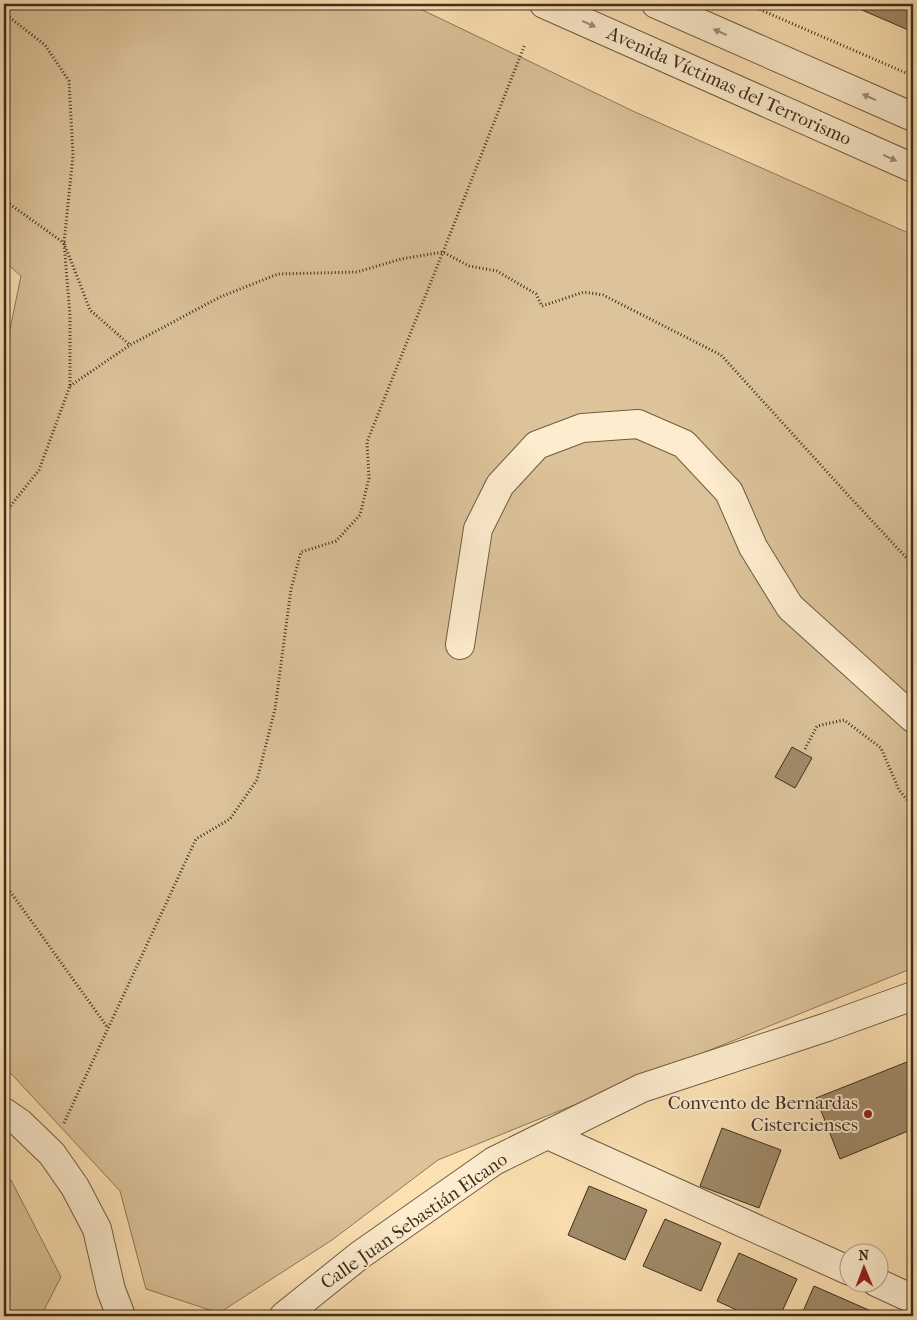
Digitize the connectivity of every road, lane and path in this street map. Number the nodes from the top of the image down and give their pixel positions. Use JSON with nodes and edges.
{"nodes":[{"id":1,"x":544,"y":4,"type":"edge"},
{"id":2,"x":656,"y":4,"type":"edge"},
{"id":3,"x":747,"y":4,"type":"edge"},
{"id":4,"x":4,"y":12,"type":"edge"},
{"id":5,"x":525,"y":44,"type":"dead end"},
{"id":6,"x":913,"y":76,"type":"edge"},
{"id":7,"x":913,"y":117,"type":"edge"},
{"id":8,"x":913,"y":168,"type":"edge"},
{"id":9,"x":4,"y":200,"type":"edge"},
{"id":10,"x":64,"y":243,"type":"junction"},
{"id":11,"x":444,"y":252,"type":"junction"},
{"id":12,"x":130,"y":345,"type":"junction"},
{"id":13,"x":70,"y":386,"type":"junction"},
{"id":14,"x":4,"y":514,"type":"edge"},
{"id":15,"x":913,"y":565,"type":"edge"},
{"id":16,"x":460,"y":646,"type":"dead end"},
{"id":17,"x":913,"y":718,"type":"edge"},
{"id":18,"x":805,"y":749,"type":"dead end"},
{"id":19,"x":913,"y":807,"type":"edge"},
{"id":20,"x":4,"y":883,"type":"edge"},
{"id":21,"x":913,"y":996,"type":"edge"},
{"id":22,"x":108,"y":1028,"type":"junction"},
{"id":23,"x":4,"y":1112,"type":"edge"},
{"id":24,"x":64,"y":1123,"type":"dead end"},
{"id":25,"x":548,"y":1135,"type":"junction"},
{"id":26,"x":840,"y":1266,"type":"edge"},
{"id":27,"x":890,"y":1288,"type":"edge"},
{"id":28,"x":913,"y":1299,"type":"edge"},
{"id":29,"x":112,"y":1303,"type":"edge"},
{"id":30,"x":121,"y":1316,"type":"edge"},
{"id":31,"x":284,"y":1316,"type":"edge"}],
"edges":[{"from":1,"to":8,"type":"street","name":"Avenida Víctimas del Terrorismo","one_way":true},
{"from":7,"to":2,"type":"street","one_way":true},
{"from":3,"to":6,"type":"path"},
{"from":4,"to":10,"type":"path"},
{"from":5,"to":11,"type":"path"},
{"from":9,"to":10,"type":"path"},
{"from":10,"to":12,"type":"path"},
{"from":10,"to":13,"type":"path"},
{"from":11,"to":12,"type":"path"},
{"from":11,"to":15,"type":"path"},
{"from":11,"to":22,"type":"path"},
{"from":12,"to":13,"type":"path"},
{"from":13,"to":14,"type":"path"},
{"from":16,"to":17,"type":"street"},
{"from":18,"to":19,"type":"path"},
{"from":20,"to":22,"type":"path"},
{"from":21,"to":25,"type":"street","name":"Calle Juan Sebastián Elcano"},
{"from":22,"to":24,"type":"path"},
{"from":23,"to":29,"type":"street"},
{"from":25,"to":26,"type":"street"},
{"from":25,"to":31,"type":"street","name":"Calle Juan Sebastián Elcano"},
{"from":27,"to":28,"type":"street"},
{"from":29,"to":30,"type":"street"}]}
